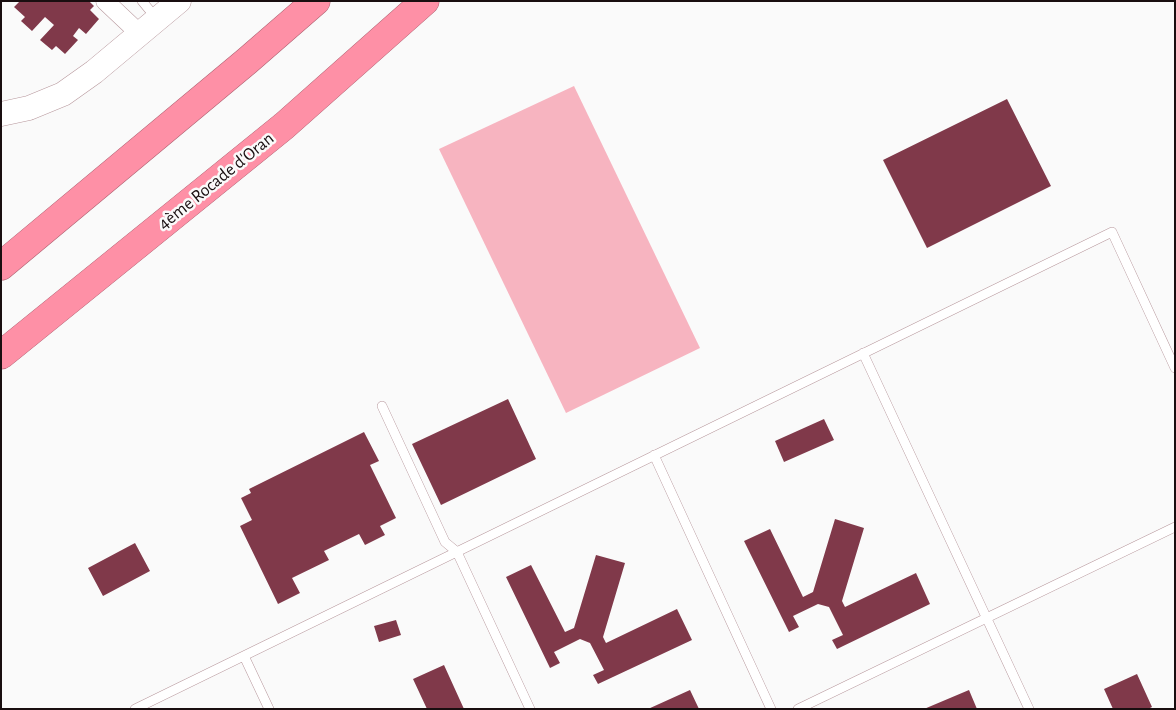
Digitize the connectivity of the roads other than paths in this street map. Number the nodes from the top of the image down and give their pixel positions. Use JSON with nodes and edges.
{"nodes":[{"id":1,"x":105,"y":1,"type":"edge"},
{"id":2,"x":142,"y":1,"type":"edge"},
{"id":3,"x":179,"y":1,"type":"edge"},
{"id":4,"x":316,"y":1,"type":"edge"},
{"id":5,"x":425,"y":1,"type":"edge"},
{"id":6,"x":148,"y":26,"type":"junction"},
{"id":7,"x":1,"y":114,"type":"edge"},
{"id":8,"x":1,"y":266,"type":"edge"},
{"id":9,"x":863,"y":353,"type":"junction"},
{"id":10,"x":1,"y":355,"type":"edge"},
{"id":11,"x":1175,"y":368,"type":"edge"},
{"id":12,"x":382,"y":406,"type":"dead end"},
{"id":13,"x":654,"y":455,"type":"junction"},
{"id":14,"x":1175,"y":526,"type":"edge"},
{"id":15,"x":457,"y":552,"type":"junction"},
{"id":16,"x":986,"y":618,"type":"junction"},
{"id":17,"x":244,"y":656,"type":"junction"},
{"id":18,"x":135,"y":709,"type":"edge"},
{"id":19,"x":269,"y":709,"type":"edge"},
{"id":20,"x":530,"y":709,"type":"edge"},
{"id":21,"x":771,"y":709,"type":"edge"},
{"id":22,"x":798,"y":709,"type":"edge"},
{"id":23,"x":1029,"y":709,"type":"edge"}],
"edges":[{"from":1,"to":6,"type":"street"},
{"from":2,"to":6,"type":"lane"},
{"from":3,"to":6,"type":"street"},
{"from":4,"to":8,"type":"highway"},
{"from":5,"to":10,"type":"highway","name":"4ème Rocade d'Oran"},
{"from":6,"to":7,"type":"street"},
{"from":9,"to":11,"type":"lane"},
{"from":9,"to":13,"type":"lane"},
{"from":9,"to":16,"type":"lane"},
{"from":12,"to":15,"type":"lane"},
{"from":13,"to":15,"type":"lane"},
{"from":13,"to":21,"type":"lane"},
{"from":14,"to":16,"type":"lane"},
{"from":15,"to":17,"type":"lane"},
{"from":15,"to":20,"type":"lane"},
{"from":16,"to":22,"type":"lane"},
{"from":16,"to":23,"type":"lane"},
{"from":17,"to":18,"type":"lane"},
{"from":17,"to":19,"type":"lane"}]}
